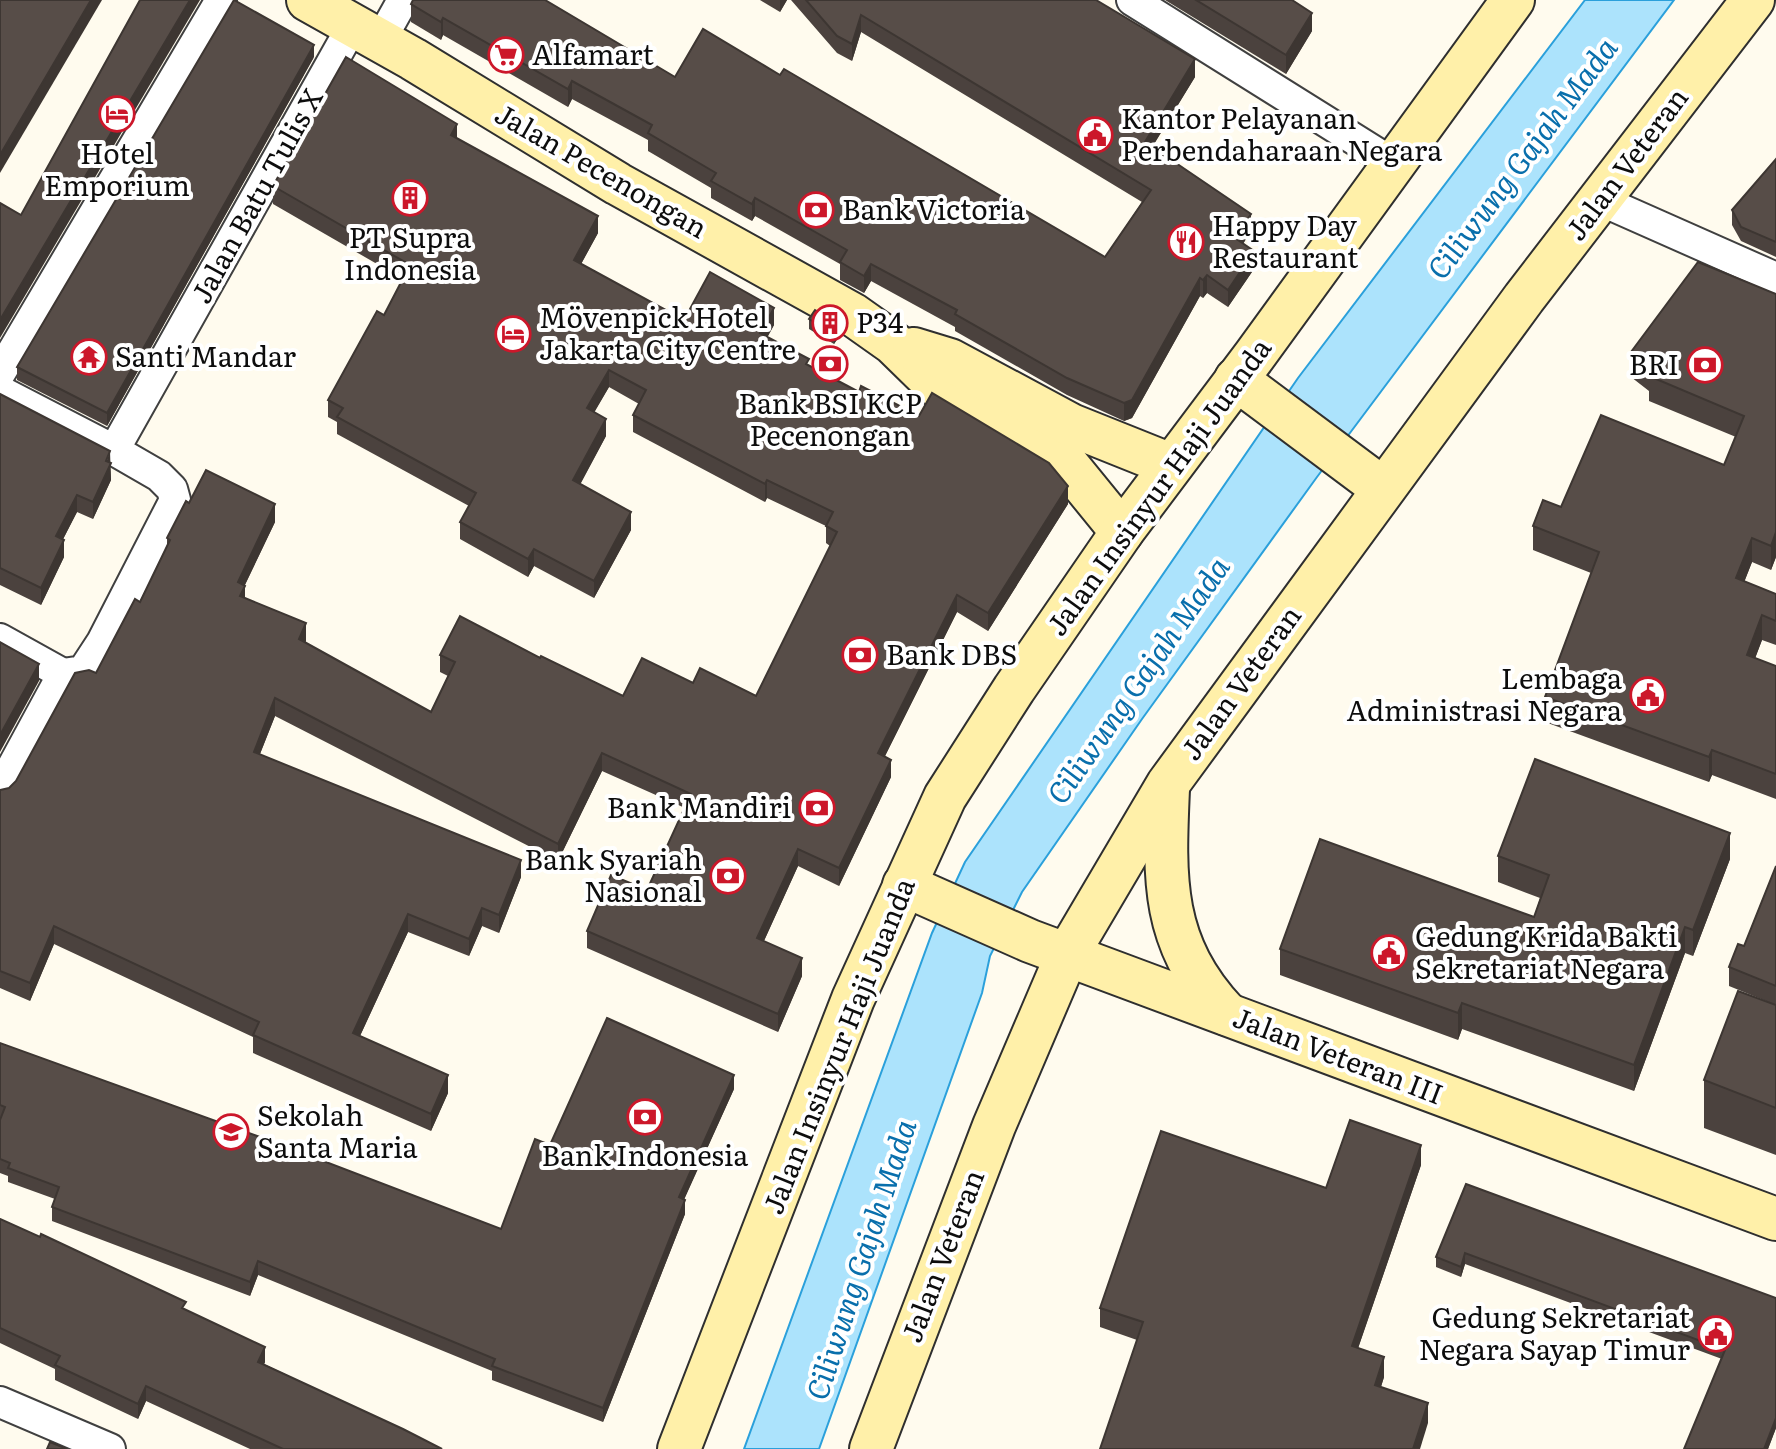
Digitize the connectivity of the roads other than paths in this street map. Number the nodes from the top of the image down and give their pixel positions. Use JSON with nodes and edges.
{"nodes":[{"id":1,"x":221,"y":0,"type":"edge"},
{"id":2,"x":308,"y":0,"type":"edge"},
{"id":3,"x":403,"y":0,"type":"edge"},
{"id":4,"x":1132,"y":0,"type":"edge"},
{"id":5,"x":1513,"y":0,"type":"edge"},
{"id":6,"x":1753,"y":0,"type":"edge"},
{"id":7,"x":366,"y":33,"type":"junction"},
{"id":8,"x":1394,"y":164,"type":"junction"},
{"id":9,"x":1600,"y":200,"type":"junction"},
{"id":10,"x":1776,"y":278,"type":"edge"},
{"id":11,"x":893,"y":343,"type":"junction"},
{"id":12,"x":0,"y":373,"type":"edge"},
{"id":13,"x":1236,"y":379,"type":"junction"},
{"id":14,"x":0,"y":391,"type":"edge"},
{"id":15,"x":114,"y":450,"type":"junction"},
{"id":16,"x":1171,"y":465,"type":"junction"},
{"id":17,"x":1382,"y":488,"type":"junction"},
{"id":18,"x":1122,"y":532,"type":"junction"},
{"id":19,"x":0,"y":639,"type":"edge"},
{"id":20,"x":63,"y":674,"type":"junction"},
{"id":21,"x":1168,"y":784,"type":"junction"},
{"id":22,"x":0,"y":790,"type":"edge"},
{"id":23,"x":922,"y":893,"type":"junction"},
{"id":24,"x":1067,"y":955,"type":"junction"},
{"id":25,"x":1228,"y":1015,"type":"junction"},
{"id":26,"x":1776,"y":1219,"type":"edge"},
{"id":27,"x":0,"y":1402,"type":"edge"},
{"id":28,"x":110,"y":1449,"type":"edge"},
{"id":29,"x":679,"y":1449,"type":"edge"},
{"id":30,"x":871,"y":1449,"type":"edge"}],
"edges":[{"from":1,"to":12,"type":"street"},
{"from":2,"to":7,"type":"main road","name":"Jalan Pecenongan"},
{"from":3,"to":7,"type":"street","name":"Jalan Batu Tulis X"},
{"from":4,"to":8,"type":"street"},
{"from":5,"to":8,"type":"main road","name":"Jalan Insinyur Haji Juanda"},
{"from":6,"to":9,"type":"main road","name":"Jalan Veteran"},
{"from":7,"to":11,"type":"main road","name":"Jalan Pecenongan"},
{"from":7,"to":15,"type":"street","name":"Jalan Batu Tulis X"},
{"from":8,"to":13,"type":"main road","name":"Jalan Insinyur Haji Juanda"},
{"from":9,"to":10,"type":"street"},
{"from":9,"to":17,"type":"main road","name":"Jalan Veteran"},
{"from":11,"to":16,"type":"main road","name":"Jalan Pecenongan"},
{"from":11,"to":18,"type":"main road","name":"Jalan Pecenongan"},
{"from":13,"to":16,"type":"main road","name":"Jalan Insinyur Haji Juanda"},
{"from":13,"to":17,"type":"main road"},
{"from":14,"to":15,"type":"street"},
{"from":15,"to":20,"type":"street"},
{"from":16,"to":18,"type":"main road","name":"Jalan Insinyur Haji Juanda"},
{"from":17,"to":21,"type":"main road","name":"Jalan Veteran"},
{"from":18,"to":23,"type":"main road","name":"Jalan Insinyur Haji Juanda"},
{"from":19,"to":20,"type":"street"},
{"from":20,"to":22,"type":"street"},
{"from":21,"to":24,"type":"main road","name":"Jalan Veteran"},
{"from":21,"to":25,"type":"main road"},
{"from":23,"to":24,"type":"main road","name":"Jalan Veteran III"},
{"from":23,"to":29,"type":"main road","name":"Jalan Insinyur Haji Juanda"},
{"from":24,"to":25,"type":"main road","name":"Jalan Veteran III"},
{"from":24,"to":30,"type":"main road","name":"Jalan Veteran"},
{"from":25,"to":26,"type":"main road","name":"Jalan Veteran III"},
{"from":27,"to":28,"type":"street"}]}
